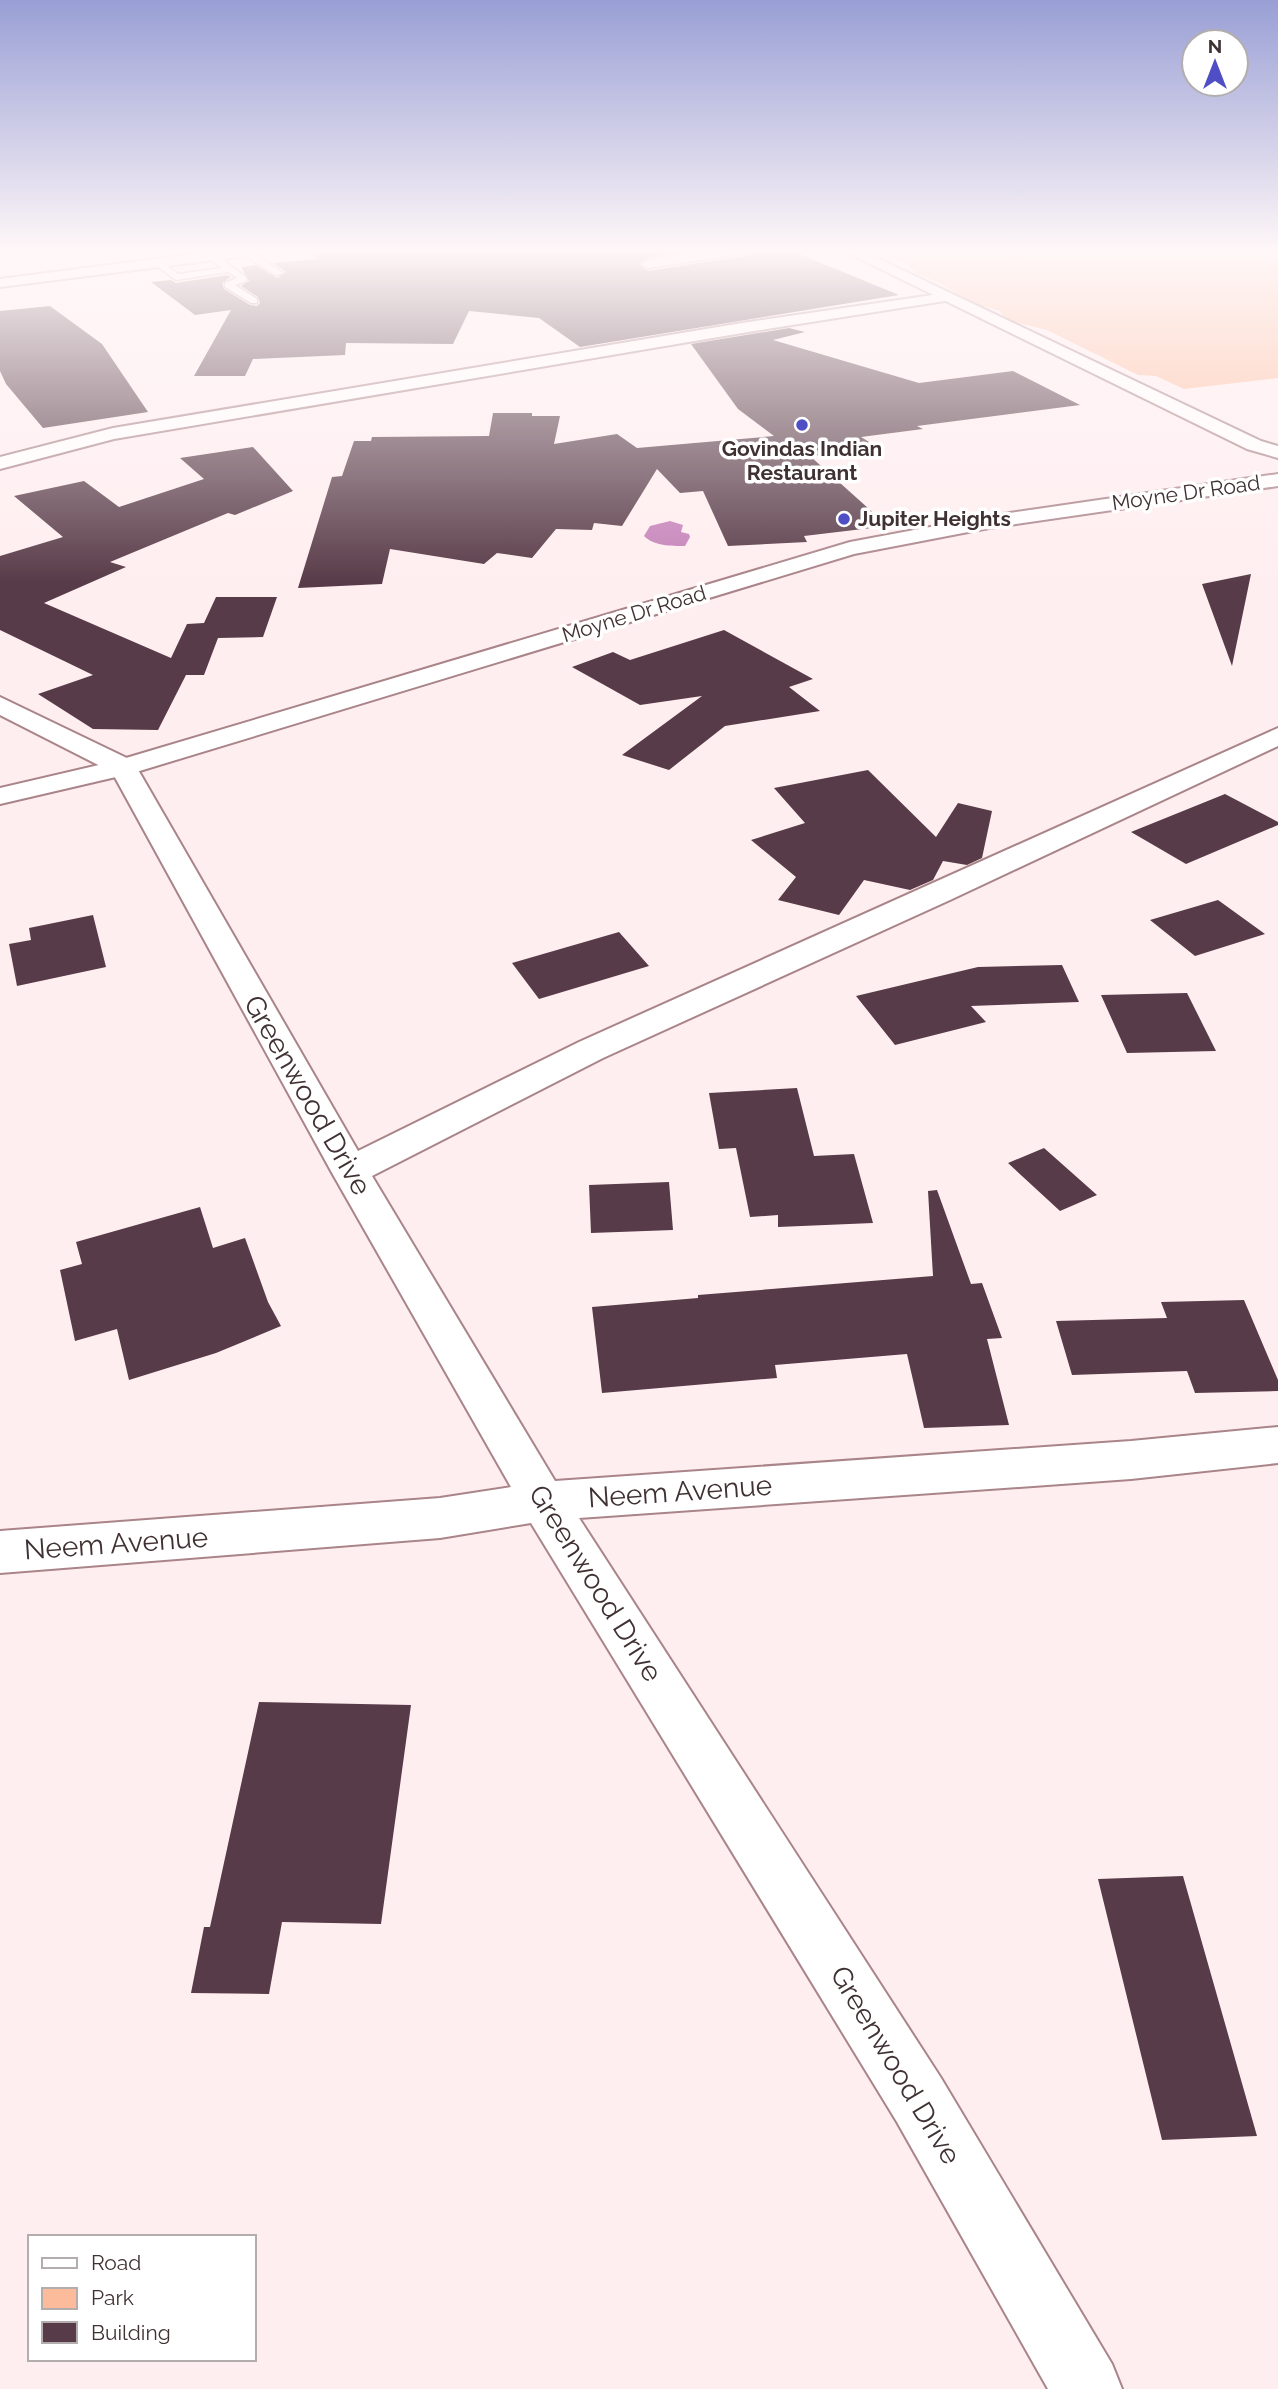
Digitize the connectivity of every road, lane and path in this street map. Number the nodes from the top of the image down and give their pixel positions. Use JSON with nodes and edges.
{"nodes":[{"id":1,"x":556,"y":359,"type":"edge"},
{"id":2,"x":1076,"y":359,"type":"edge"},
{"id":3,"x":0,"y":463,"type":"edge"},
{"id":4,"x":1277,"y":465,"type":"edge"},
{"id":5,"x":0,"y":705,"type":"edge"},
{"id":6,"x":1278,"y":736,"type":"edge"},
{"id":7,"x":123,"y":767,"type":"junction"},
{"id":8,"x":0,"y":796,"type":"edge"},
{"id":9,"x":350,"y":1171,"type":"junction"},
{"id":10,"x":1278,"y":1445,"type":"edge"},
{"id":11,"x":543,"y":1501,"type":"junction"},
{"id":12,"x":0,"y":1552,"type":"edge"},
{"id":13,"x":1087,"y":2389,"type":"edge"}],
"edges":[{"from":1,"to":3,"type":"street"},
{"from":2,"to":4,"type":"street"},
{"from":4,"to":7,"type":"street","name":"Moyne Dr Road"},
{"from":5,"to":7,"type":"street"},
{"from":6,"to":9,"type":"street"},
{"from":7,"to":8,"type":"street","name":"Moyne Dr Road"},
{"from":7,"to":9,"type":"street","name":"Greenwood Drive"},
{"from":9,"to":11,"type":"street","name":"Greenwood Drive"},
{"from":10,"to":11,"type":"street","name":"Neem Avenue"},
{"from":11,"to":12,"type":"street","name":"Neem Avenue"},
{"from":11,"to":13,"type":"street","name":"Greenwood Drive"}]}
